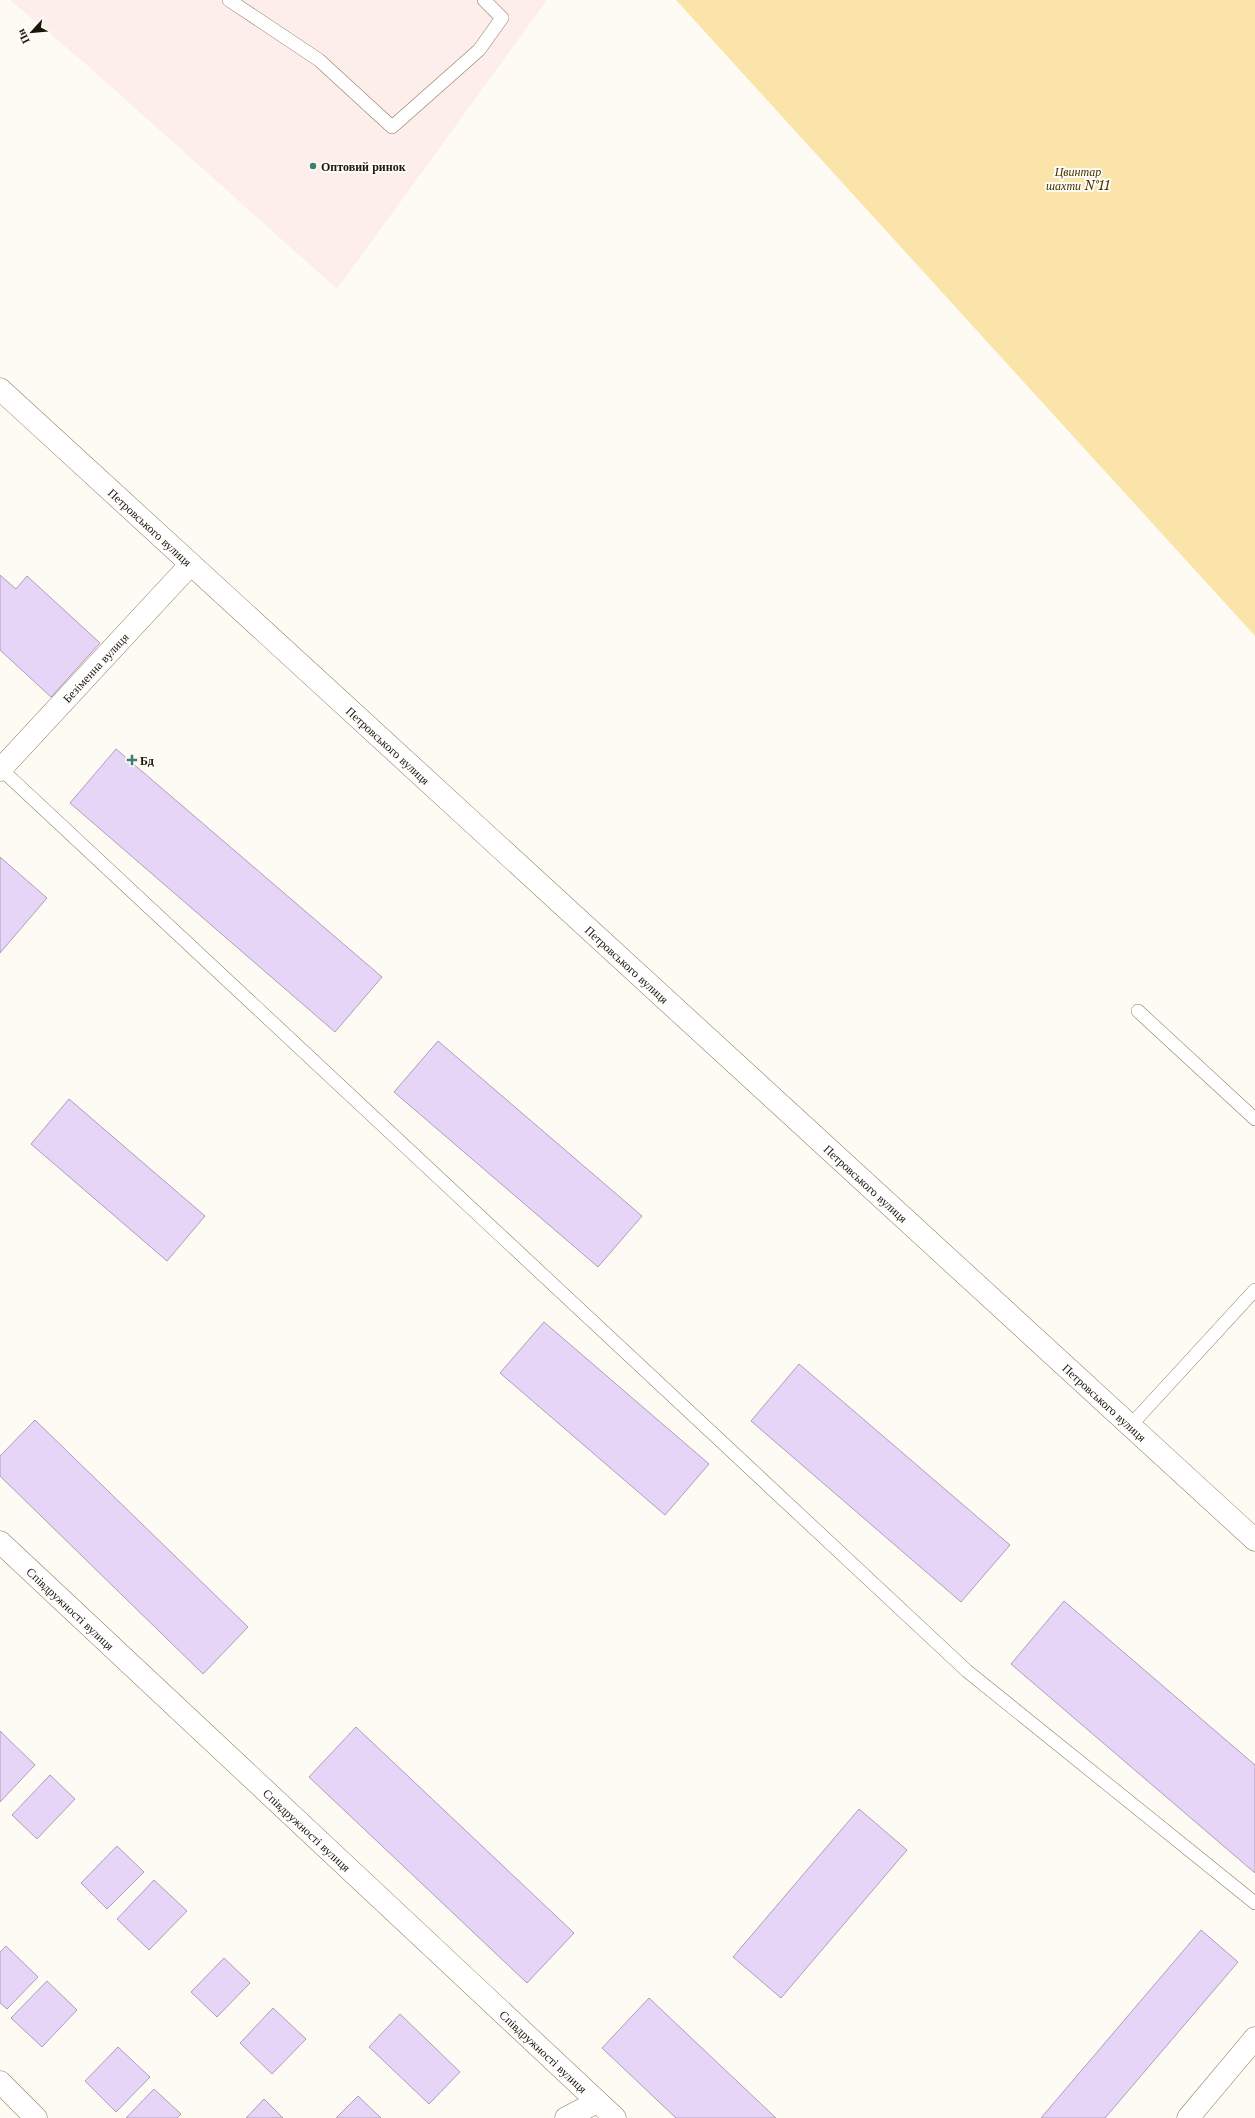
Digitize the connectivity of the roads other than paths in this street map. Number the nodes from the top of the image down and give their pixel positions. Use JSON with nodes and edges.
{"nodes":[{"id":1,"x":229,"y":0,"type":"edge"},
{"id":2,"x":484,"y":0,"type":"edge"},
{"id":3,"x":0,"y":389,"type":"edge"},
{"id":4,"x":190,"y":565,"type":"junction"},
{"id":5,"x":0,"y":770,"type":"edge"},
{"id":6,"x":1138,"y":1011,"type":"dead end"},
{"id":7,"x":1255,"y":1119,"type":"edge"},
{"id":8,"x":1255,"y":1290,"type":"edge"},
{"id":9,"x":1130,"y":1426,"type":"junction"},
{"id":10,"x":1255,"y":1540,"type":"edge"},
{"id":11,"x":0,"y":1542,"type":"edge"},
{"id":12,"x":1255,"y":1903,"type":"edge"},
{"id":13,"x":1255,"y":2038,"type":"edge"},
{"id":14,"x":0,"y":2082,"type":"edge"},
{"id":15,"x":597,"y":2102,"type":"junction"},
{"id":16,"x":36,"y":2118,"type":"edge"},
{"id":17,"x":566,"y":2118,"type":"edge"},
{"id":18,"x":614,"y":2118,"type":"edge"},
{"id":19,"x":1188,"y":2118,"type":"edge"}],
"edges":[{"from":1,"to":2,"type":"lane"},
{"from":3,"to":4,"type":"main road","name":"Петровського вулиця"},
{"from":4,"to":5,"type":"main road","name":"Безіменна вулиця"},
{"from":4,"to":9,"type":"main road","name":"Петровського вулиця"},
{"from":5,"to":12,"type":"lane"},
{"from":6,"to":7,"type":"lane"},
{"from":8,"to":9,"type":"lane"},
{"from":9,"to":10,"type":"main road","name":"Петровського вулиця"},
{"from":11,"to":15,"type":"main road","name":"Співдружності вулиця"},
{"from":13,"to":19,"type":"main road"},
{"from":14,"to":16,"type":"main road"},
{"from":15,"to":17,"type":"main road"},
{"from":15,"to":18,"type":"main road","name":"Співдружності вулиця"}]}
